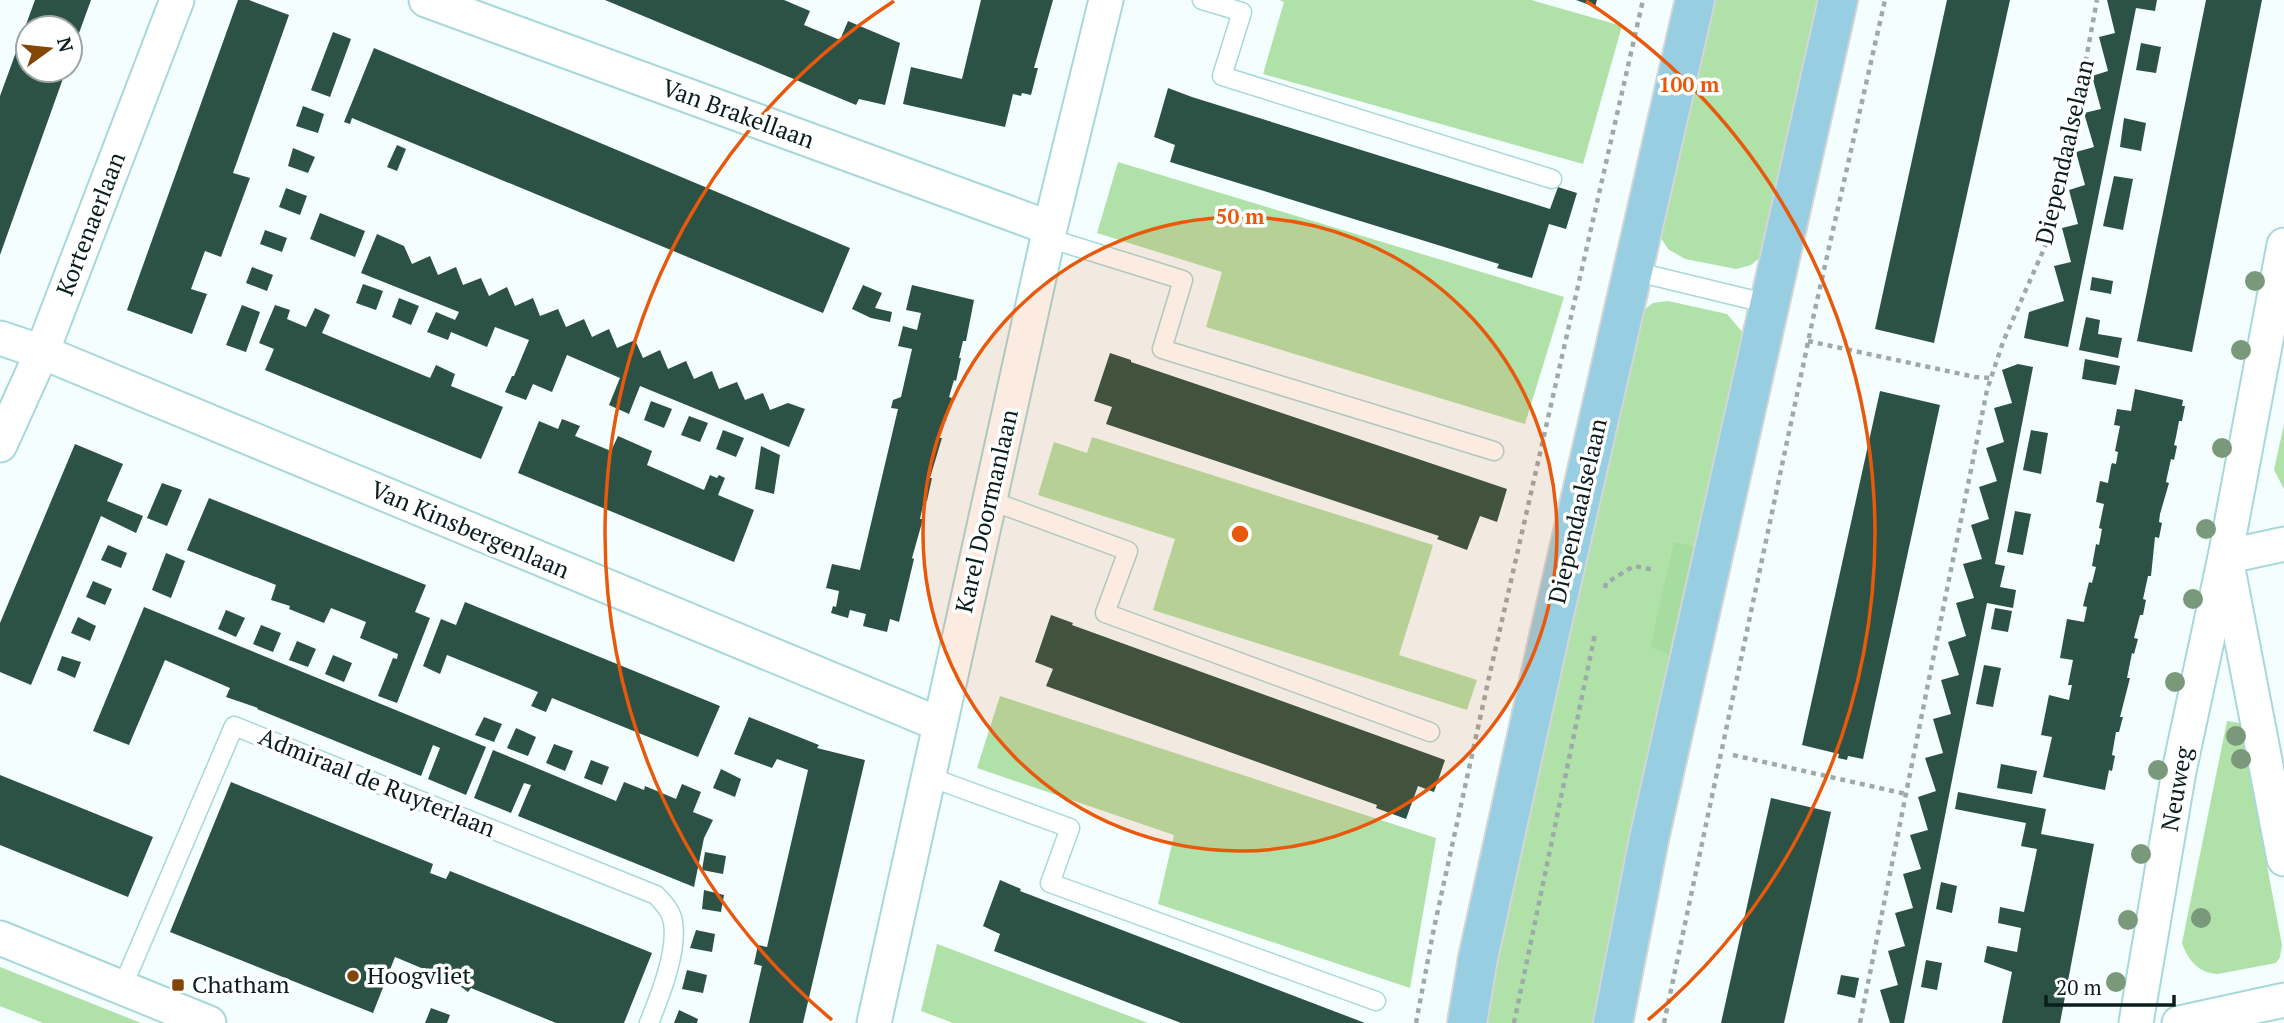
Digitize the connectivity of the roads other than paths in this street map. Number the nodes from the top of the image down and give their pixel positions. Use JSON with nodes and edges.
{"nodes":[{"id":1,"x":177,"y":0,"type":"edge"},
{"id":2,"x":426,"y":0,"type":"edge"},
{"id":3,"x":1107,"y":0,"type":"edge"},
{"id":4,"x":1202,"y":0,"type":"edge"},
{"id":5,"x":1695,"y":0,"type":"edge"},
{"id":6,"x":1838,"y":0,"type":"edge"},
{"id":7,"x":1552,"y":179,"type":"dead end"},
{"id":8,"x":1049,"y":233,"type":"junction"},
{"id":9,"x":2284,"y":245,"type":"edge"},
{"id":10,"x":1633,"y":271,"type":"junction"},
{"id":11,"x":1769,"y":304,"type":"junction"},
{"id":12,"x":0,"y":338,"type":"edge"},
{"id":13,"x":42,"y":352,"type":"junction"},
{"id":14,"x":0,"y":445,"type":"edge"},
{"id":15,"x":1494,"y":451,"type":"dead end"},
{"id":16,"x":989,"y":500,"type":"junction"},
{"id":17,"x":2284,"y":544,"type":"edge"},
{"id":18,"x":2225,"y":557,"type":"junction"},
{"id":19,"x":939,"y":724,"type":"junction"},
{"id":20,"x":1430,"y":732,"type":"dead end"},
{"id":21,"x":927,"y":776,"type":"junction"},
{"id":22,"x":2284,"y":859,"type":"edge"},
{"id":23,"x":0,"y":938,"type":"edge"},
{"id":24,"x":122,"y":988,"type":"junction"},
{"id":25,"x":2284,"y":1000,"type":"edge"},
{"id":26,"x":1376,"y":1001,"type":"dead end"},
{"id":27,"x":209,"y":1023,"type":"edge"},
{"id":28,"x":649,"y":1023,"type":"edge"},
{"id":29,"x":874,"y":1023,"type":"edge"},
{"id":30,"x":1467,"y":1023,"type":"edge"},
{"id":31,"x":1613,"y":1023,"type":"edge"},
{"id":32,"x":2136,"y":1023,"type":"edge"},
{"id":33,"x":2179,"y":1023,"type":"edge"}],
"edges":[{"from":1,"to":13,"type":"street","name":"Kortenaerlaan"},
{"from":2,"to":8,"type":"street","name":"Van Brakellaan"},
{"from":3,"to":8,"type":"street","name":"Karel Doormanlaan"},
{"from":4,"to":7,"type":"lane"},
{"from":5,"to":10,"type":"main road","name":"Diependaalselaan"},
{"from":6,"to":11,"type":"main road"},
{"from":8,"to":15,"type":"lane"},
{"from":8,"to":16,"type":"street","name":"Karel Doormanlaan"},
{"from":9,"to":18,"type":"street","name":"Neuweg"},
{"from":10,"to":11,"type":"lane"},
{"from":10,"to":30,"type":"main road","name":"Diependaalselaan"},
{"from":11,"to":31,"type":"main road"},
{"from":12,"to":13,"type":"street","name":"Van Kinsbergenlaan"},
{"from":13,"to":14,"type":"street","name":"Kortenaerlaan"},
{"from":13,"to":19,"type":"street","name":"Van Kinsbergenlaan"},
{"from":16,"to":19,"type":"street","name":"Karel Doormanlaan"},
{"from":16,"to":20,"type":"lane"},
{"from":17,"to":18,"type":"street"},
{"from":18,"to":22,"type":"street","name":"Neuweg"},
{"from":18,"to":32,"type":"street","name":"Neuweg"},
{"from":19,"to":21,"type":"street","name":"Karel Doormanlaan"},
{"from":21,"to":26,"type":"lane"},
{"from":21,"to":29,"type":"street","name":"Karel Doormanlaan"},
{"from":23,"to":24,"type":"street"},
{"from":24,"to":27,"type":"street"},
{"from":24,"to":28,"type":"lane","name":"Admiraal de Ruyterlaan"},
{"from":25,"to":33,"type":"street"}]}
